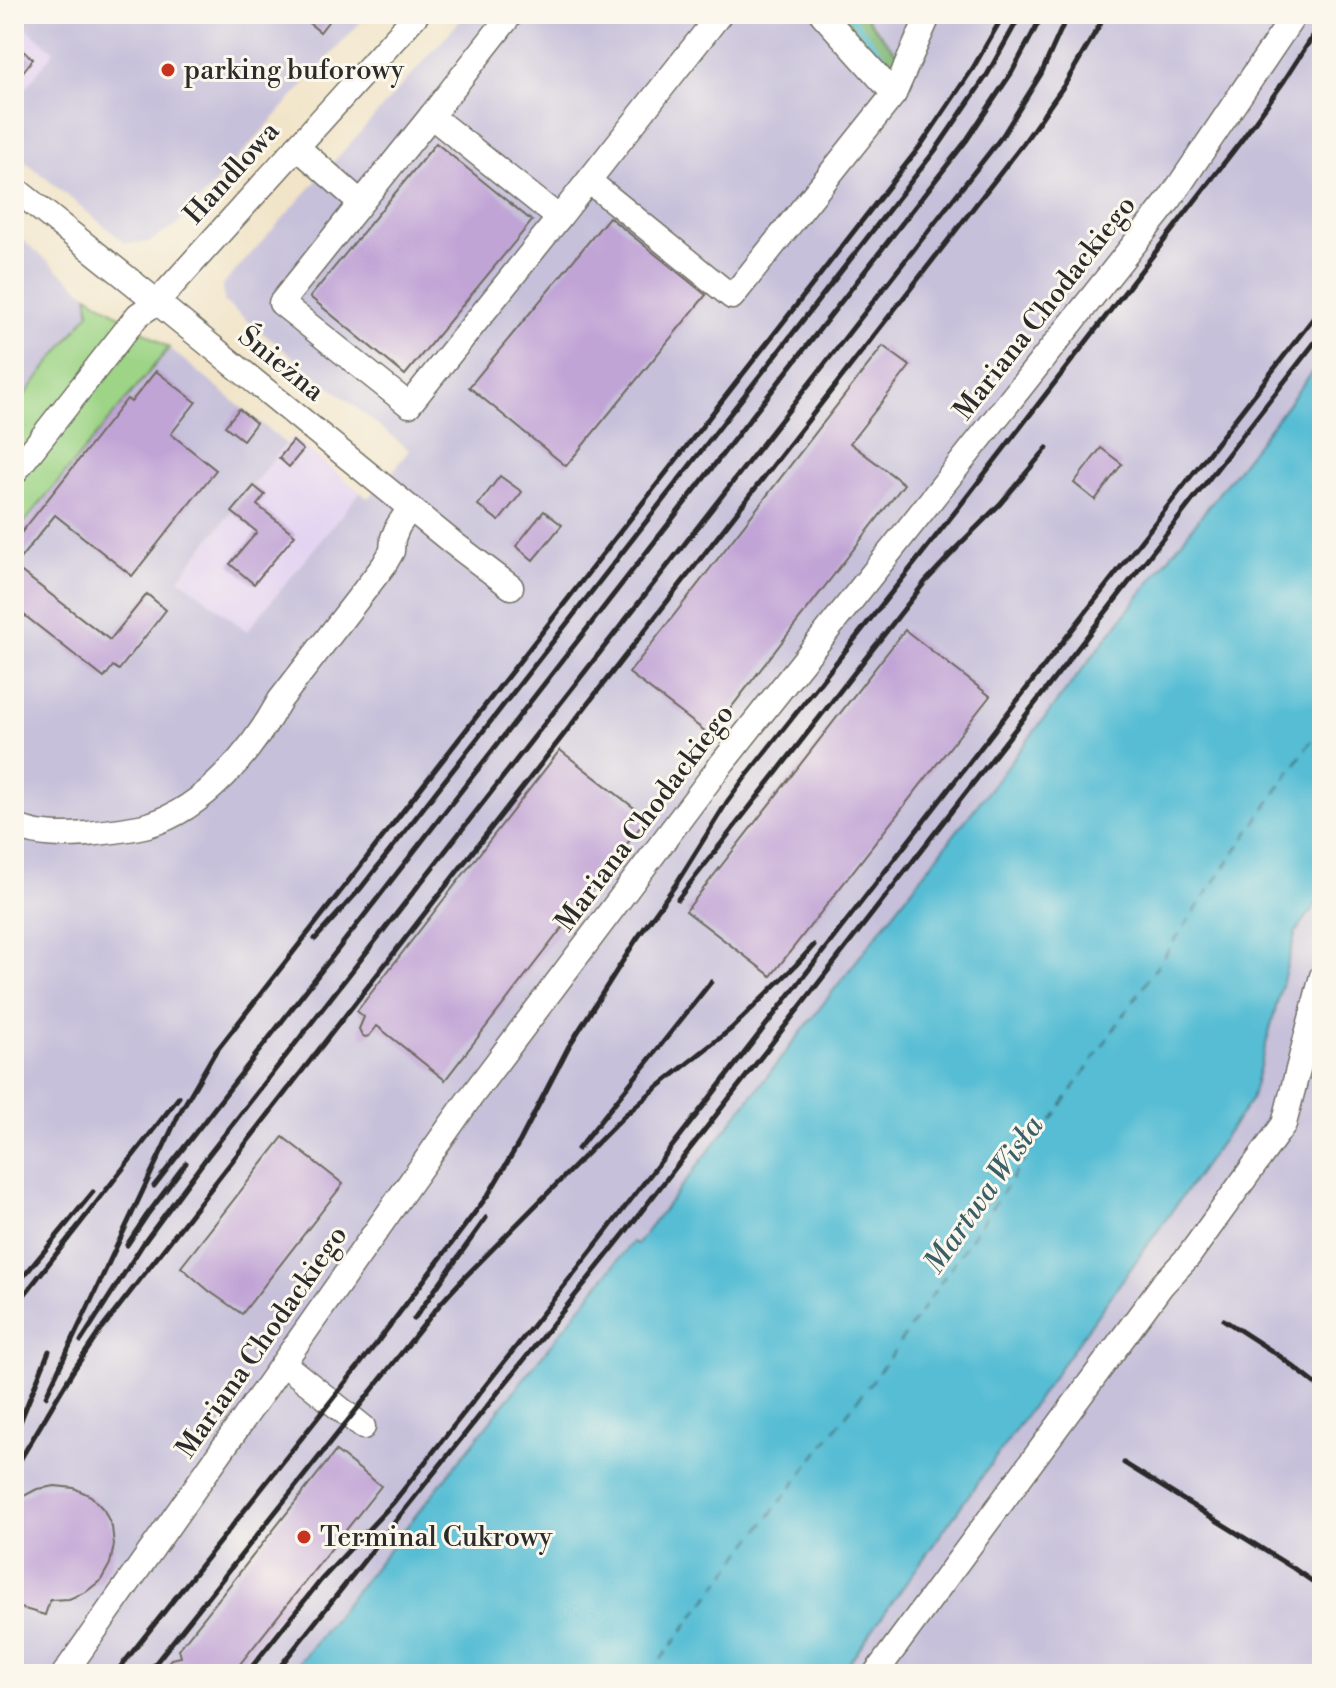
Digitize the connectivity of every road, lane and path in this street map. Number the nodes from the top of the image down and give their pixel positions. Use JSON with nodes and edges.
{"nodes":[{"id":1,"x":417,"y":14,"type":"edge"},
{"id":2,"x":511,"y":14,"type":"edge"},
{"id":3,"x":720,"y":14,"type":"edge"},
{"id":4,"x":822,"y":14,"type":"edge"},
{"id":5,"x":929,"y":14,"type":"edge"},
{"id":6,"x":1295,"y":14,"type":"edge"},
{"id":7,"x":894,"y":94,"type":"junction"},
{"id":8,"x":431,"y":116,"type":"junction"},
{"id":9,"x":297,"y":147,"type":"junction"},
{"id":10,"x":589,"y":181,"type":"junction"},
{"id":11,"x":14,"y":188,"type":"edge"},
{"id":12,"x":361,"y":203,"type":"junction"},
{"id":13,"x":559,"y":218,"type":"junction"},
{"id":14,"x":157,"y":302,"type":"junction"},
{"id":15,"x":14,"y":473,"type":"edge"},
{"id":16,"x":410,"y":508,"type":"junction"},
{"id":17,"x":511,"y":587,"type":"dead end"},
{"id":18,"x":14,"y":825,"type":"edge"},
{"id":19,"x":1322,"y":976,"type":"edge"},
{"id":20,"x":284,"y":1364,"type":"junction"},
{"id":21,"x":363,"y":1427,"type":"dead end"},
{"id":22,"x":64,"y":1674,"type":"edge"},
{"id":23,"x":875,"y":1674,"type":"edge"}],
"edges":[{"from":1,"to":9,"type":"street","name":"Handlowa"},
{"from":2,"to":8,"type":"street"},
{"from":3,"to":10,"type":"street"},
{"from":4,"to":7,"type":"street"},
{"from":5,"to":7,"type":"street"},
{"from":6,"to":20,"type":"street","name":"Mariana Chodackiego"},
{"from":7,"to":10,"type":"street"},
{"from":8,"to":12,"type":"street"},
{"from":8,"to":13,"type":"street"},
{"from":9,"to":12,"type":"street"},
{"from":9,"to":14,"type":"street","name":"Handlowa"},
{"from":10,"to":13,"type":"street"},
{"from":11,"to":14,"type":"street","name":"Śnieżna"},
{"from":12,"to":13,"type":"street"},
{"from":14,"to":15,"type":"street","name":"Handlowa"},
{"from":14,"to":16,"type":"street","name":"Śnieżna"},
{"from":16,"to":17,"type":"street","name":"Śnieżna"},
{"from":16,"to":18,"type":"street"},
{"from":19,"to":23,"type":"street"},
{"from":20,"to":21,"type":"street"},
{"from":20,"to":22,"type":"street","name":"Mariana Chodackiego"}]}
